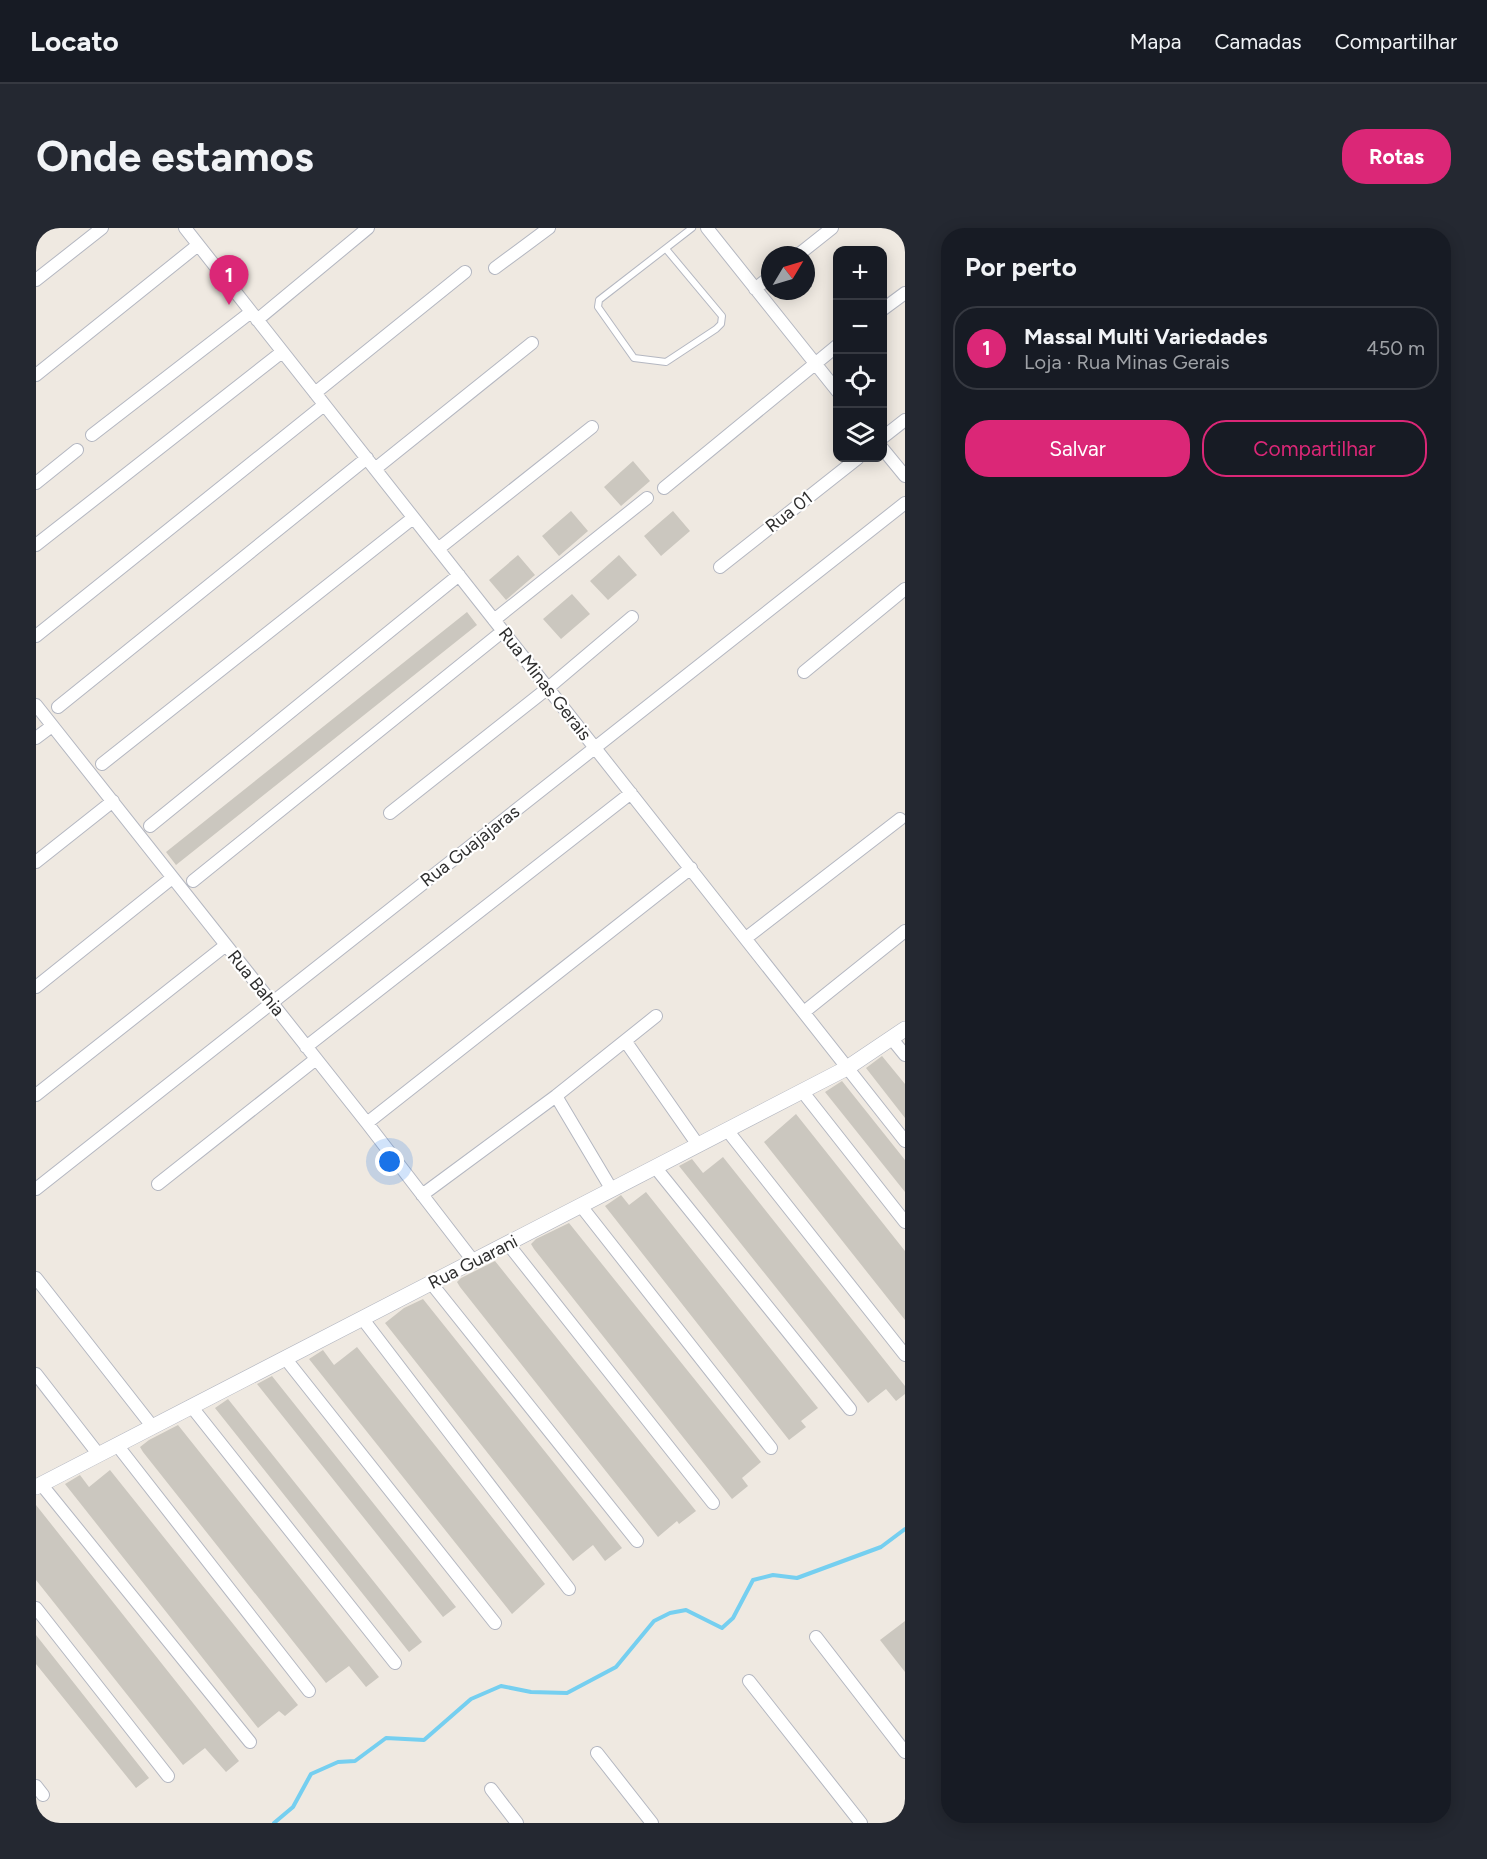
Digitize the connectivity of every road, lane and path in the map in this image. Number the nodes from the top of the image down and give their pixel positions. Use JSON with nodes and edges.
{"nodes":[{"id":1,"x":102,"y":228,"type":"edge"},
{"id":2,"x":184,"y":228,"type":"edge"},
{"id":3,"x":368,"y":228,"type":"edge"},
{"id":4,"x":549,"y":228,"type":"edge"},
{"id":5,"x":692,"y":228,"type":"edge"},
{"id":6,"x":707,"y":228,"type":"edge"},
{"id":7,"x":832,"y":228,"type":"edge"},
{"id":8,"x":198,"y":245,"type":"junction"},
{"id":9,"x":809,"y":246,"type":"edge"},
{"id":10,"x":666,"y":249,"type":"junction"},
{"id":11,"x":495,"y":268,"type":"dead end"},
{"id":12,"x":465,"y":272,"type":"dead end"},
{"id":13,"x":36,"y":280,"type":"edge"},
{"id":14,"x":761,"y":284,"type":"edge"},
{"id":15,"x":755,"y":289,"type":"junction"},
{"id":16,"x":905,"y":293,"type":"edge"},
{"id":17,"x":887,"y":306,"type":"edge"},
{"id":18,"x":254,"y":316,"type":"junction"},
{"id":19,"x":531,"y":343,"type":"dead end"},
{"id":20,"x":833,"y":348,"type":"edge"},
{"id":21,"x":282,"y":352,"type":"junction"},
{"id":22,"x":815,"y":363,"type":"junction"},
{"id":23,"x":36,"y":375,"type":"edge"},
{"id":24,"x":833,"y":387,"type":"edge"},
{"id":25,"x":315,"y":393,"type":"junction"},
{"id":26,"x":324,"y":405,"type":"junction"},
{"id":27,"x":905,"y":420,"type":"edge"},
{"id":28,"x":591,"y":427,"type":"dead end"},
{"id":29,"x":887,"y":434,"type":"edge"},
{"id":30,"x":92,"y":435,"type":"dead end"},
{"id":31,"x":77,"y":450,"type":"dead end"},
{"id":32,"x":887,"y":454,"type":"edge"},
{"id":33,"x":367,"y":458,"type":"junction"},
{"id":34,"x":853,"y":462,"type":"edge"},
{"id":35,"x":375,"y":469,"type":"junction"},
{"id":36,"x":905,"y":476,"type":"edge"},
{"id":37,"x":36,"y":483,"type":"edge"},
{"id":38,"x":664,"y":488,"type":"dead end"},
{"id":39,"x":647,"y":498,"type":"dead end"},
{"id":40,"x":905,"y":503,"type":"edge"},
{"id":41,"x":413,"y":518,"type":"junction"},
{"id":42,"x":36,"y":545,"type":"edge"},
{"id":43,"x":438,"y":549,"type":"junction"},
{"id":44,"x":720,"y":567,"type":"dead end"},
{"id":45,"x":459,"y":575,"type":"junction"},
{"id":46,"x":905,"y":589,"type":"edge"},
{"id":47,"x":632,"y":617,"type":"dead end"},
{"id":48,"x":494,"y":620,"type":"junction"},
{"id":49,"x":503,"y":631,"type":"junction"},
{"id":50,"x":36,"y":636,"type":"edge"},
{"id":51,"x":804,"y":672,"type":"dead end"},
{"id":52,"x":548,"y":688,"type":"junction"},
{"id":53,"x":36,"y":705,"type":"edge"},
{"id":54,"x":58,"y":706,"type":"dead end"},
{"id":55,"x":52,"y":726,"type":"junction"},
{"id":56,"x":36,"y":738,"type":"edge"},
{"id":57,"x":596,"y":748,"type":"junction"},
{"id":58,"x":102,"y":764,"type":"dead end"},
{"id":59,"x":631,"y":793,"type":"junction"},
{"id":60,"x":113,"y":801,"type":"junction"},
{"id":61,"x":390,"y":813,"type":"dead end"},
{"id":62,"x":900,"y":819,"type":"dead end"},
{"id":63,"x":150,"y":826,"type":"dead end"},
{"id":64,"x":36,"y":862,"type":"edge"},
{"id":65,"x":691,"y":868,"type":"junction"},
{"id":66,"x":172,"y":878,"type":"junction"},
{"id":67,"x":193,"y":881,"type":"dead end"},
{"id":68,"x":905,"y":931,"type":"edge"},
{"id":69,"x":746,"y":938,"type":"junction"},
{"id":70,"x":226,"y":945,"type":"junction"},
{"id":71,"x":36,"y":987,"type":"edge"},
{"id":72,"x":271,"y":1002,"type":"junction"},
{"id":73,"x":804,"y":1012,"type":"junction"},
{"id":74,"x":657,"y":1016,"type":"dead end"},
{"id":75,"x":905,"y":1029,"type":"edge"},
{"id":76,"x":892,"y":1039,"type":"junction"},
{"id":77,"x":626,"y":1042,"type":"junction"},
{"id":78,"x":306,"y":1047,"type":"junction"},
{"id":79,"x":905,"y":1055,"type":"edge"},
{"id":80,"x":316,"y":1059,"type":"junction"},
{"id":81,"x":847,"y":1068,"type":"junction"},
{"id":82,"x":802,"y":1091,"type":"junction"},
{"id":83,"x":36,"y":1095,"type":"edge"},
{"id":84,"x":556,"y":1096,"type":"junction"},
{"id":85,"x":367,"y":1123,"type":"junction"},
{"id":86,"x":727,"y":1130,"type":"junction"},
{"id":87,"x":905,"y":1141,"type":"edge"},
{"id":88,"x":698,"y":1145,"type":"junction"},
{"id":89,"x":655,"y":1167,"type":"junction"},
{"id":90,"x":158,"y":1184,"type":"dead end"},
{"id":91,"x":36,"y":1189,"type":"edge"},
{"id":92,"x":612,"y":1190,"type":"junction"},
{"id":93,"x":422,"y":1195,"type":"junction"},
{"id":94,"x":581,"y":1206,"type":"junction"},
{"id":95,"x":905,"y":1222,"type":"edge"},
{"id":96,"x":508,"y":1244,"type":"junction"},
{"id":97,"x":474,"y":1262,"type":"junction"},
{"id":98,"x":36,"y":1278,"type":"edge"},
{"id":99,"x":431,"y":1283,"type":"junction"},
{"id":100,"x":365,"y":1317,"type":"junction"},
{"id":101,"x":905,"y":1355,"type":"edge"},
{"id":102,"x":285,"y":1358,"type":"junction"},
{"id":103,"x":36,"y":1374,"type":"edge"},
{"id":104,"x":191,"y":1406,"type":"junction"},
{"id":105,"x":850,"y":1409,"type":"dead end"},
{"id":106,"x":152,"y":1426,"type":"junction"},
{"id":107,"x":117,"y":1446,"type":"junction"},
{"id":108,"x":771,"y":1448,"type":"dead end"},
{"id":109,"x":99,"y":1455,"type":"junction"},
{"id":110,"x":39,"y":1485,"type":"edge"},
{"id":111,"x":713,"y":1503,"type":"dead end"},
{"id":112,"x":637,"y":1541,"type":"dead end"},
{"id":113,"x":569,"y":1589,"type":"dead end"},
{"id":114,"x":36,"y":1608,"type":"edge"},
{"id":115,"x":495,"y":1623,"type":"dead end"},
{"id":116,"x":816,"y":1637,"type":"dead end"},
{"id":117,"x":396,"y":1663,"type":"dead end"},
{"id":118,"x":749,"y":1681,"type":"dead end"},
{"id":119,"x":309,"y":1691,"type":"dead end"},
{"id":120,"x":250,"y":1742,"type":"dead end"},
{"id":121,"x":905,"y":1752,"type":"edge"},
{"id":122,"x":597,"y":1753,"type":"dead end"},
{"id":123,"x":168,"y":1776,"type":"dead end"},
{"id":124,"x":490,"y":1789,"type":"dead end"},
{"id":125,"x":517,"y":1823,"type":"edge"},
{"id":126,"x":652,"y":1823,"type":"edge"},
{"id":127,"x":861,"y":1823,"type":"edge"}],
"edges":[{"from":1,"to":13,"type":"street"},
{"from":2,"to":8,"type":"street","name":"Rua Minas Gerais"},
{"from":3,"to":18,"type":"street"},
{"from":4,"to":11,"type":"street"},
{"from":5,"to":10,"type":"lane"},
{"from":6,"to":15,"type":"street"},
{"from":7,"to":9,"type":"street"},
{"from":8,"to":18,"type":"street","name":"Rua Minas Gerais"},
{"from":8,"to":23,"type":"street"},
{"from":10,"to":10,"type":"lane"},
{"from":12,"to":25,"type":"street"},
{"from":14,"to":15,"type":"street"},
{"from":15,"to":22,"type":"street"},
{"from":16,"to":17,"type":"street"},
{"from":18,"to":21,"type":"street","name":"Rua Minas Gerais"},
{"from":18,"to":30,"type":"street"},
{"from":19,"to":35,"type":"street"},
{"from":20,"to":22,"type":"street"},
{"from":21,"to":25,"type":"street","name":"Rua Minas Gerais"},
{"from":21,"to":42,"type":"street"},
{"from":22,"to":24,"type":"street"},
{"from":22,"to":38,"type":"street"},
{"from":25,"to":26,"type":"street","name":"Rua Minas Gerais"},
{"from":26,"to":33,"type":"street","name":"Rua Minas Gerais"},
{"from":26,"to":50,"type":"street"},
{"from":27,"to":29,"type":"street"},
{"from":28,"to":43,"type":"street"},
{"from":31,"to":37,"type":"street"},
{"from":32,"to":36,"type":"street"},
{"from":33,"to":35,"type":"street","name":"Rua Minas Gerais"},
{"from":33,"to":54,"type":"street"},
{"from":34,"to":44,"type":"street","name":"Rua 01"},
{"from":35,"to":41,"type":"street","name":"Rua Minas Gerais"},
{"from":39,"to":48,"type":"street"},
{"from":40,"to":57,"type":"street","name":"Rua Guajajaras"},
{"from":41,"to":43,"type":"street","name":"Rua Minas Gerais"},
{"from":41,"to":58,"type":"street"},
{"from":43,"to":45,"type":"street","name":"Rua Minas Gerais"},
{"from":45,"to":48,"type":"street","name":"Rua Minas Gerais"},
{"from":45,"to":63,"type":"street"},
{"from":46,"to":51,"type":"street"},
{"from":47,"to":52,"type":"street"},
{"from":48,"to":49,"type":"street","name":"Rua Minas Gerais"},
{"from":49,"to":52,"type":"street","name":"Rua Minas Gerais"},
{"from":49,"to":67,"type":"street"},
{"from":52,"to":57,"type":"street","name":"Rua Minas Gerais"},
{"from":52,"to":61,"type":"street"},
{"from":53,"to":55,"type":"street","name":"Rua Bahia"},
{"from":55,"to":56,"type":"street"},
{"from":55,"to":60,"type":"street","name":"Rua Bahia"},
{"from":57,"to":59,"type":"street","name":"Rua Minas Gerais"},
{"from":57,"to":72,"type":"street","name":"Rua Guajajaras"},
{"from":59,"to":65,"type":"street","name":"Rua Minas Gerais"},
{"from":59,"to":78,"type":"street"},
{"from":60,"to":64,"type":"street"},
{"from":60,"to":66,"type":"street","name":"Rua Bahia"},
{"from":62,"to":69,"type":"street"},
{"from":65,"to":69,"type":"street","name":"Rua Minas Gerais"},
{"from":65,"to":85,"type":"street"},
{"from":66,"to":70,"type":"street","name":"Rua Bahia"},
{"from":66,"to":71,"type":"street"},
{"from":68,"to":73,"type":"street"},
{"from":69,"to":73,"type":"street","name":"Rua Minas Gerais"},
{"from":70,"to":72,"type":"street","name":"Rua Bahia"},
{"from":70,"to":83,"type":"street"},
{"from":72,"to":78,"type":"street","name":"Rua Bahia"},
{"from":72,"to":91,"type":"street","name":"Rua Guajajaras"},
{"from":73,"to":81,"type":"street","name":"Rua Minas Gerais"},
{"from":74,"to":77,"type":"street"},
{"from":75,"to":76,"type":"street","name":"Rua Guarani"},
{"from":76,"to":79,"type":"street"},
{"from":76,"to":81,"type":"street","name":"Rua Guarani"},
{"from":77,"to":84,"type":"street"},
{"from":77,"to":88,"type":"street"},
{"from":78,"to":80,"type":"street","name":"Rua Bahia"},
{"from":80,"to":85,"type":"street","name":"Rua Bahia"},
{"from":80,"to":90,"type":"street"},
{"from":81,"to":82,"type":"street","name":"Rua Guarani"},
{"from":81,"to":87,"type":"street","name":"Rua Minas Gerais"},
{"from":82,"to":86,"type":"street","name":"Rua Guarani"},
{"from":82,"to":95,"type":"street"},
{"from":84,"to":92,"type":"street"},
{"from":84,"to":93,"type":"street"},
{"from":85,"to":93,"type":"street","name":"Rua Bahia"},
{"from":86,"to":88,"type":"street","name":"Rua Guarani"},
{"from":86,"to":101,"type":"street"},
{"from":88,"to":89,"type":"street","name":"Rua Guarani"},
{"from":89,"to":92,"type":"street","name":"Rua Guarani"},
{"from":89,"to":105,"type":"street"},
{"from":92,"to":94,"type":"street","name":"Rua Guarani"},
{"from":93,"to":97,"type":"street","name":"Rua Bahia"},
{"from":94,"to":96,"type":"street","name":"Rua Guarani"},
{"from":94,"to":108,"type":"street"},
{"from":96,"to":97,"type":"street","name":"Rua Guarani"},
{"from":96,"to":111,"type":"street"},
{"from":97,"to":99,"type":"street","name":"Rua Guarani"},
{"from":98,"to":106,"type":"street"},
{"from":99,"to":100,"type":"street","name":"Rua Guarani"},
{"from":99,"to":112,"type":"street"},
{"from":100,"to":102,"type":"street","name":"Rua Guarani"},
{"from":100,"to":113,"type":"street"},
{"from":102,"to":104,"type":"street","name":"Rua Guarani"},
{"from":102,"to":115,"type":"street"},
{"from":103,"to":109,"type":"street"},
{"from":104,"to":106,"type":"street","name":"Rua Guarani"},
{"from":104,"to":117,"type":"street"},
{"from":106,"to":107,"type":"street","name":"Rua Guarani"},
{"from":107,"to":109,"type":"street","name":"Rua Guarani"},
{"from":107,"to":119,"type":"street"},
{"from":109,"to":110,"type":"street","name":"Rua Guarani"},
{"from":110,"to":120,"type":"street"},
{"from":114,"to":123,"type":"street"},
{"from":116,"to":121,"type":"street"},
{"from":118,"to":127,"type":"street"},
{"from":122,"to":126,"type":"street"},
{"from":124,"to":125,"type":"street"}]}
